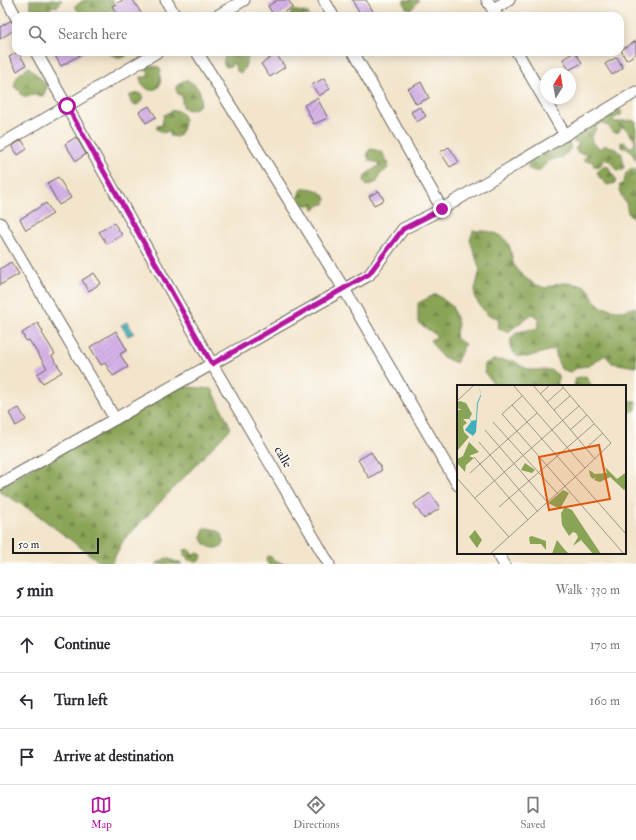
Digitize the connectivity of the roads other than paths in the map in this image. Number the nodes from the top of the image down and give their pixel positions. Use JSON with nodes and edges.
{"nodes":[{"id":1,"x":7,"y":0,"type":"edge"},
{"id":2,"x":166,"y":0,"type":"edge"},
{"id":3,"x":244,"y":0,"type":"edge"},
{"id":4,"x":324,"y":0,"type":"edge"},
{"id":5,"x":509,"y":0,"type":"edge"},
{"id":6,"x":492,"y":8,"type":"edge"},
{"id":7,"x":14,"y":12,"type":"edge"},
{"id":8,"x":173,"y":12,"type":"edge"},
{"id":9,"x":224,"y":12,"type":"edge"},
{"id":10,"x":331,"y":12,"type":"edge"},
{"id":11,"x":38,"y":56,"type":"edge"},
{"id":12,"x":150,"y":56,"type":"edge"},
{"id":13,"x":199,"y":56,"type":"edge"},
{"id":14,"x":355,"y":56,"type":"edge"},
{"id":15,"x":519,"y":56,"type":"edge"},
{"id":16,"x":636,"y":92,"type":"edge"},
{"id":17,"x":67,"y":106,"type":"junction"},
{"id":18,"x":565,"y":135,"type":"junction"},
{"id":19,"x":0,"y":144,"type":"edge"},
{"id":20,"x":442,"y":209,"type":"junction"},
{"id":21,"x":0,"y":223,"type":"edge"},
{"id":22,"x":344,"y":289,"type":"junction"},
{"id":23,"x":212,"y":364,"type":"junction"},
{"id":24,"x":115,"y":419,"type":"junction"},
{"id":25,"x":1,"y":482,"type":"edge"},
{"id":26,"x":457,"y":483,"type":"edge"},
{"id":27,"x":499,"y":554,"type":"edge"},
{"id":28,"x":329,"y":564,"type":"edge"},
{"id":29,"x":504,"y":564,"type":"edge"}],
"edges":[{"from":1,"to":7,"type":"street"},
{"from":2,"to":8,"type":"street"},
{"from":3,"to":9,"type":"street"},
{"from":4,"to":10,"type":"street"},
{"from":5,"to":6,"type":"street"},
{"from":11,"to":17,"type":"street","name":"calle"},
{"from":12,"to":17,"type":"street"},
{"from":13,"to":22,"type":"street"},
{"from":14,"to":20,"type":"street"},
{"from":15,"to":18,"type":"street"},
{"from":16,"to":18,"type":"street"},
{"from":17,"to":19,"type":"street"},
{"from":17,"to":23,"type":"street","name":"calle"},
{"from":18,"to":20,"type":"street"},
{"from":20,"to":22,"type":"street"},
{"from":21,"to":24,"type":"street"},
{"from":22,"to":23,"type":"street"},
{"from":22,"to":26,"type":"street"},
{"from":23,"to":24,"type":"street"},
{"from":23,"to":28,"type":"street","name":"calle"},
{"from":24,"to":25,"type":"street"},
{"from":27,"to":29,"type":"street"}]}
